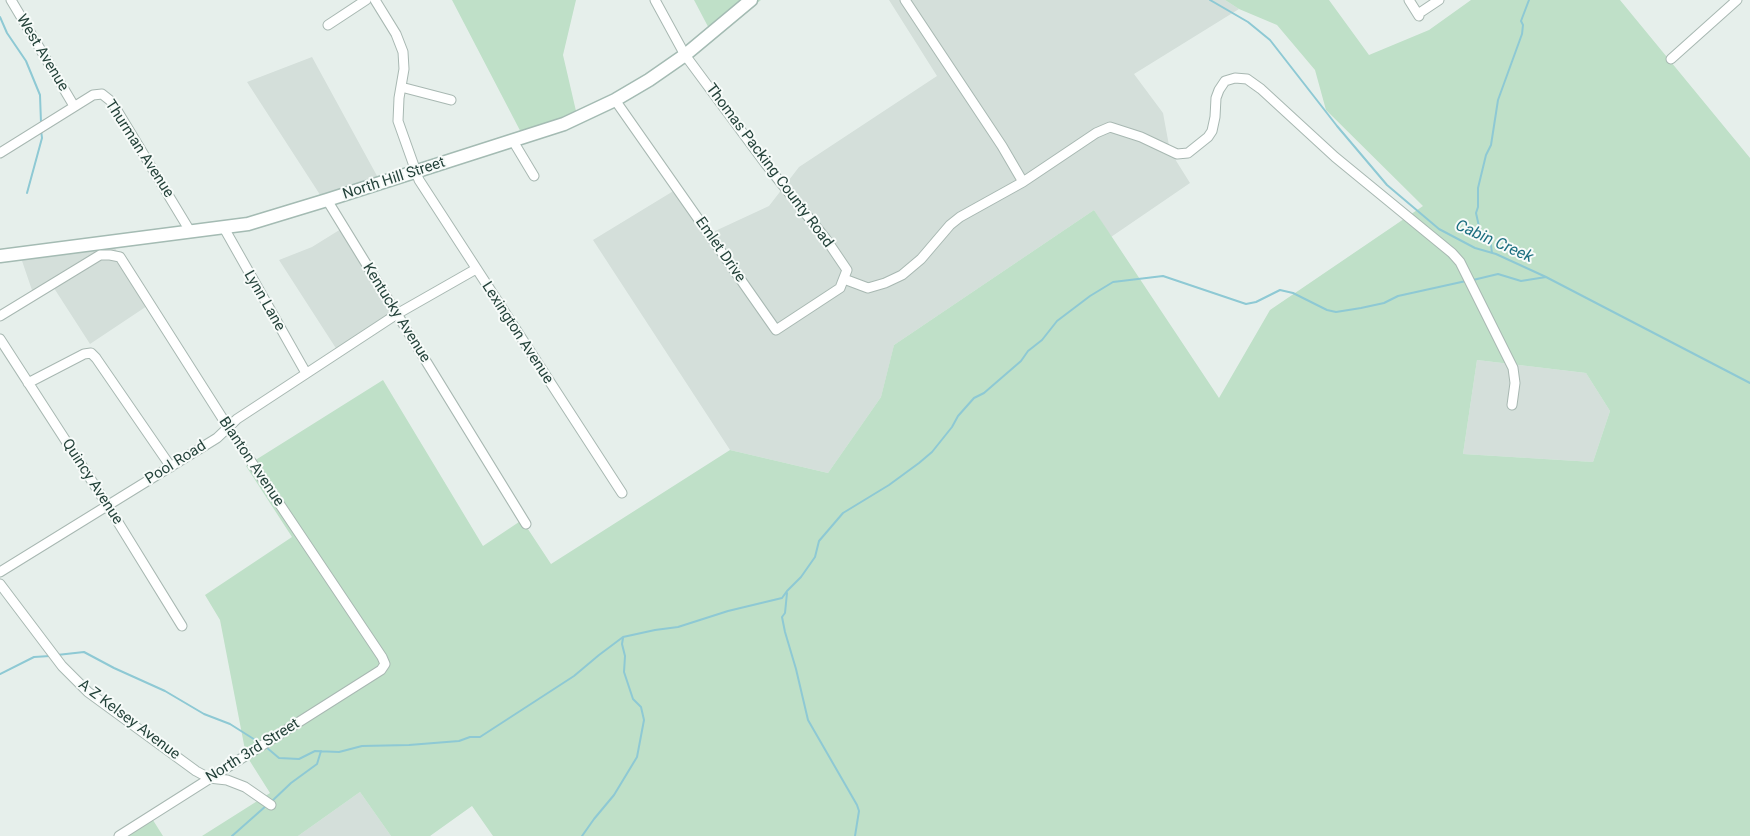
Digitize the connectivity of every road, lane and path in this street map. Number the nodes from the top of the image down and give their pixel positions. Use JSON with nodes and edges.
{"nodes":[{"id":1,"x":10,"y":0,"type":"edge"},
{"id":2,"x":366,"y":0,"type":"edge"},
{"id":3,"x":375,"y":0,"type":"edge"},
{"id":4,"x":655,"y":0,"type":"edge"},
{"id":5,"x":750,"y":0,"type":"edge"},
{"id":6,"x":905,"y":0,"type":"edge"},
{"id":7,"x":1409,"y":0,"type":"edge"},
{"id":8,"x":1439,"y":0,"type":"edge"},
{"id":9,"x":1737,"y":0,"type":"edge"},
{"id":10,"x":328,"y":25,"type":"dead end"},
{"id":11,"x":685,"y":55,"type":"junction"},
{"id":12,"x":1671,"y":59,"type":"dead end"},
{"id":13,"x":401,"y":87,"type":"junction"},
{"id":14,"x":451,"y":100,"type":"dead end"},
{"id":15,"x":615,"y":100,"type":"junction"},
{"id":16,"x":74,"y":106,"type":"junction"},
{"id":17,"x":513,"y":141,"type":"junction"},
{"id":18,"x":0,"y":153,"type":"edge"},
{"id":19,"x":415,"y":172,"type":"junction"},
{"id":20,"x":534,"y":176,"type":"dead end"},
{"id":21,"x":1023,"y":182,"type":"junction"},
{"id":22,"x":327,"y":200,"type":"junction"},
{"id":23,"x":224,"y":228,"type":"junction"},
{"id":24,"x":190,"y":231,"type":"junction"},
{"id":25,"x":0,"y":256,"type":"edge"},
{"id":26,"x":476,"y":269,"type":"junction"},
{"id":27,"x":844,"y":278,"type":"junction"},
{"id":28,"x":396,"y":314,"type":"junction"},
{"id":29,"x":0,"y":316,"type":"edge"},
{"id":30,"x":0,"y":339,"type":"edge"},
{"id":31,"x":306,"y":374,"type":"junction"},
{"id":32,"x":28,"y":382,"type":"junction"},
{"id":33,"x":1512,"y":405,"type":"dead end"},
{"id":34,"x":228,"y":427,"type":"junction"},
{"id":35,"x":171,"y":467,"type":"junction"},
{"id":36,"x":622,"y":493,"type":"dead end"},
{"id":37,"x":108,"y":506,"type":"junction"},
{"id":38,"x":526,"y":524,"type":"dead end"},
{"id":39,"x":0,"y":572,"type":"edge"},
{"id":40,"x":0,"y":584,"type":"edge"},
{"id":41,"x":182,"y":626,"type":"dead end"},
{"id":42,"x":385,"y":664,"type":"joint"},
{"id":43,"x":209,"y":778,"type":"junction"},
{"id":44,"x":271,"y":805,"type":"dead end"},
{"id":45,"x":119,"y":836,"type":"edge"}],
"edges":[{"from":1,"to":16,"type":"street","name":"West Avenue"},
{"from":2,"to":10,"type":"street"},
{"from":3,"to":13,"type":"street","name":"Lexington Avenue"},
{"from":4,"to":11,"type":"street"},
{"from":5,"to":11,"type":"street","name":"North Hill Street"},
{"from":6,"to":21,"type":"street"},
{"from":7,"to":8,"type":"street"},
{"from":9,"to":12,"type":"street"},
{"from":11,"to":15,"type":"street","name":"North Hill Street"},
{"from":11,"to":27,"type":"street","name":"Thomas Packing County Road"},
{"from":13,"to":14,"type":"street"},
{"from":13,"to":19,"type":"street","name":"Lexington Avenue"},
{"from":15,"to":17,"type":"street","name":"North Hill Street"},
{"from":15,"to":27,"type":"street","name":"Emlet Drive"},
{"from":16,"to":18,"type":"street"},
{"from":16,"to":24,"type":"street","name":"Thurman Avenue"},
{"from":17,"to":19,"type":"street","name":"North Hill Street"},
{"from":17,"to":20,"type":"street"},
{"from":19,"to":22,"type":"street","name":"North Hill Street"},
{"from":19,"to":26,"type":"street","name":"Lexington Avenue"},
{"from":21,"to":27,"type":"street"},
{"from":21,"to":33,"type":"street"},
{"from":22,"to":23,"type":"street","name":"North Hill Street"},
{"from":22,"to":28,"type":"street","name":"Kentucky Avenue"},
{"from":23,"to":24,"type":"street","name":"North Hill Street"},
{"from":23,"to":31,"type":"street","name":"Lynn Lane"},
{"from":24,"to":25,"type":"street","name":"North Hill Street"},
{"from":26,"to":28,"type":"street","name":"Pool Road"},
{"from":26,"to":36,"type":"street","name":"Lexington Avenue"},
{"from":28,"to":31,"type":"street","name":"Pool Road"},
{"from":28,"to":38,"type":"street","name":"Kentucky Avenue"},
{"from":29,"to":34,"type":"street","name":"Blanton Avenue"},
{"from":30,"to":32,"type":"street","name":"Quincy Avenue"},
{"from":31,"to":34,"type":"street","name":"Pool Road"},
{"from":32,"to":35,"type":"street"},
{"from":32,"to":37,"type":"street","name":"Quincy Avenue"},
{"from":34,"to":35,"type":"street","name":"Pool Road"},
{"from":34,"to":42,"type":"street","name":"Blanton Avenue"},
{"from":35,"to":37,"type":"street","name":"Pool Road"},
{"from":37,"to":39,"type":"street","name":"Pool Road"},
{"from":37,"to":41,"type":"street","name":"Quincy Avenue"},
{"from":40,"to":43,"type":"street","name":"A Z Kelsey Avenue"},
{"from":42,"to":43,"type":"street","name":"North 3rd Street"},
{"from":43,"to":44,"type":"street"},
{"from":43,"to":45,"type":"street","name":"North 3rd Street"}]}
